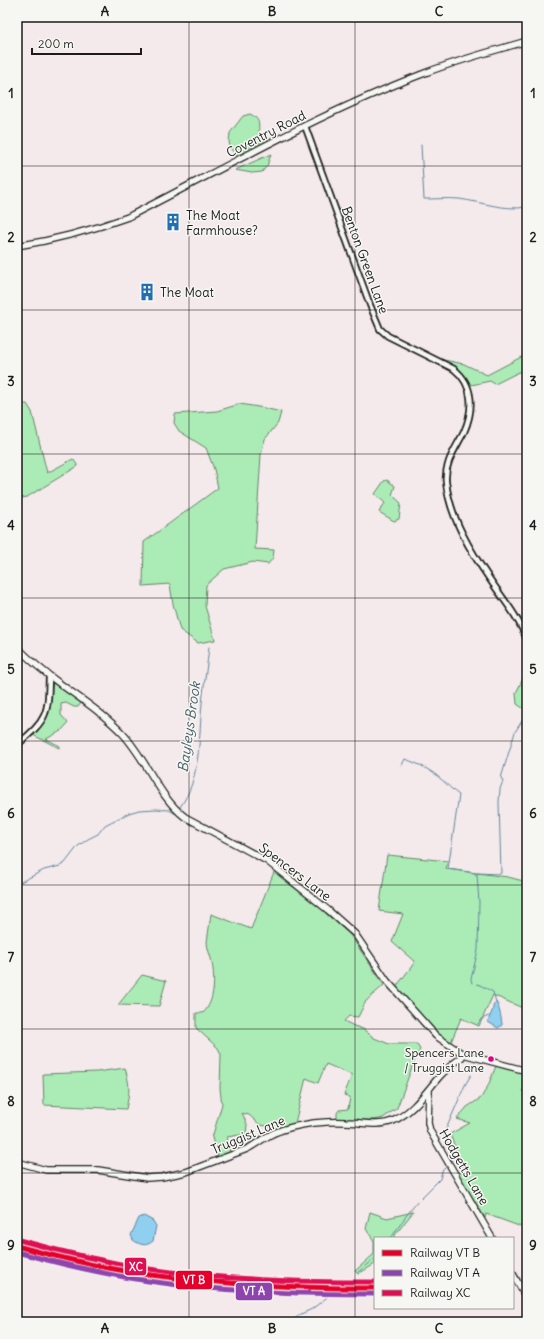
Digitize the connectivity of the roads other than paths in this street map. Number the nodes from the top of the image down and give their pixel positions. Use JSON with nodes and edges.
{"nodes":[{"id":1,"x":527,"y":41,"type":"edge"},
{"id":2,"x":305,"y":126,"type":"junction"},
{"id":3,"x":17,"y":246,"type":"edge"},
{"id":4,"x":527,"y":640,"type":"edge"},
{"id":5,"x":17,"y":647,"type":"edge"},
{"id":6,"x":49,"y":676,"type":"junction"},
{"id":7,"x":17,"y":745,"type":"edge"},
{"id":8,"x":463,"y":1054,"type":"junction"},
{"id":9,"x":527,"y":1071,"type":"edge"},
{"id":10,"x":429,"y":1090,"type":"junction"},
{"id":11,"x":421,"y":1099,"type":"junction"},
{"id":12,"x":428,"y":1103,"type":"junction"},
{"id":13,"x":17,"y":1162,"type":"edge"},
{"id":14,"x":491,"y":1237,"type":"edge"},
{"id":15,"x":514,"y":1276,"type":"edge"},
{"id":16,"x":527,"y":1299,"type":"edge"}],
"edges":[{"from":1,"to":2,"type":"street","name":"Coventry Road"},
{"from":2,"to":3,"type":"street","name":"Coventry Road"},
{"from":2,"to":4,"type":"street","name":"Benton Green Lane"},
{"from":5,"to":6,"type":"street","name":"Spencers Lane"},
{"from":6,"to":7,"type":"street"},
{"from":6,"to":8,"type":"street","name":"Spencers Lane"},
{"from":8,"to":9,"type":"street","name":"Spencers Lane"},
{"from":8,"to":10,"type":"street","name":"Truggist Lane"},
{"from":10,"to":11,"type":"street","name":"Truggist Lane"},
{"from":10,"to":12,"type":"street","name":"Hodgetts Lane"},
{"from":11,"to":12,"type":"street"},
{"from":11,"to":13,"type":"street","name":"Truggist Lane"},
{"from":12,"to":14,"type":"street","name":"Hodgetts Lane"},
{"from":15,"to":16,"type":"street"}]}
